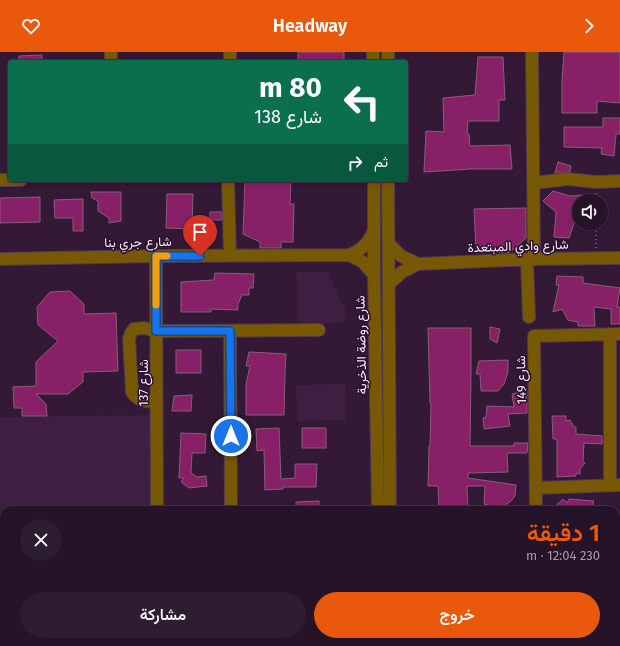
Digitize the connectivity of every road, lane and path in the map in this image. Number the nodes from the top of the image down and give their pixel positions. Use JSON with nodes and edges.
{"nodes":[{"id":1,"x":532,"y":52,"type":"edge"},
{"id":2,"x":620,"y":181,"type":"edge"},
{"id":3,"x":228,"y":182,"type":"edge"},
{"id":4,"x":374,"y":182,"type":"edge"},
{"id":5,"x":388,"y":182,"type":"edge"},
{"id":6,"x":533,"y":183,"type":"junction"},
{"id":7,"x":374,"y":228,"type":"junction"},
{"id":8,"x":596,"y":230,"type":"edge"},
{"id":9,"x":389,"y":244,"type":"junction"},
{"id":10,"x":230,"y":255,"type":"junction"},
{"id":11,"x":349,"y":255,"type":"junction"},
{"id":12,"x":156,"y":256,"type":"junction"},
{"id":13,"x":596,"y":258,"type":"junction"},
{"id":14,"x":620,"y":258,"type":"edge"},
{"id":15,"x":0,"y":259,"type":"edge"},
{"id":16,"x":530,"y":259,"type":"junction"},
{"id":17,"x":418,"y":264,"type":"junction"},
{"id":18,"x":374,"y":275,"type":"junction"},
{"id":19,"x":389,"y":284,"type":"junction"},
{"id":20,"x":529,"y":317,"type":"dead end"},
{"id":21,"x":319,"y":330,"type":"dead end"},
{"id":22,"x":156,"y":331,"type":"junction"},
{"id":23,"x":230,"y":331,"type":"junction"},
{"id":24,"x":615,"y":334,"type":"edge"},
{"id":25,"x":157,"y":402,"type":"junction"},
{"id":26,"x":615,"y":485,"type":"edge"},
{"id":27,"x":536,"y":488,"type":"junction"},
{"id":28,"x":157,"y":506,"type":"edge"},
{"id":29,"x":231,"y":506,"type":"edge"},
{"id":30,"x":378,"y":506,"type":"edge"},
{"id":31,"x":390,"y":506,"type":"edge"},
{"id":32,"x":536,"y":506,"type":"edge"}],
"edges":[{"from":1,"to":6,"type":"street"},
{"from":2,"to":6,"type":"street"},
{"from":3,"to":10,"type":"street"},
{"from":4,"to":7,"type":"street","name":"شارع روضة الذخرية"},
{"from":5,"to":9,"type":"street"},
{"from":6,"to":16,"type":"street"},
{"from":7,"to":11,"type":"street"},
{"from":7,"to":18,"type":"street","name":"شارع روضة الذخرية"},
{"from":8,"to":13,"type":"path"},
{"from":9,"to":17,"type":"street"},
{"from":9,"to":19,"type":"street"},
{"from":10,"to":11,"type":"street","name":"شارع جري بنا"},
{"from":10,"to":12,"type":"street","name":"شارع جري بنا"},
{"from":11,"to":18,"type":"street"},
{"from":12,"to":15,"type":"street","name":"شارع جري بنا"},
{"from":12,"to":22,"type":"street","name":"شارع 137"},
{"from":13,"to":14,"type":"street","name":"شارع وادي المبتعدة"},
{"from":13,"to":16,"type":"street","name":"شارع وادي المبتعدة"},
{"from":16,"to":17,"type":"street","name":"شارع وادي المبتعدة"},
{"from":16,"to":20,"type":"street"},
{"from":17,"to":19,"type":"street","name":"شارع وادي المبتعدة"},
{"from":18,"to":30,"type":"street","name":"شارع روضة الذخرية"},
{"from":19,"to":31,"type":"street"},
{"from":21,"to":23,"type":"street"},
{"from":22,"to":23,"type":"street"},
{"from":22,"to":25,"type":"street","name":"شارع 137"},
{"from":22,"to":25,"type":"street"},
{"from":23,"to":29,"type":"street"},
{"from":24,"to":26,"type":"street"},
{"from":24,"to":27,"type":"street","name":"شارع 149"},
{"from":25,"to":28,"type":"street","name":"شارع 137"},
{"from":26,"to":27,"type":"street"},
{"from":27,"to":32,"type":"street","name":"شارع 149"}]}
